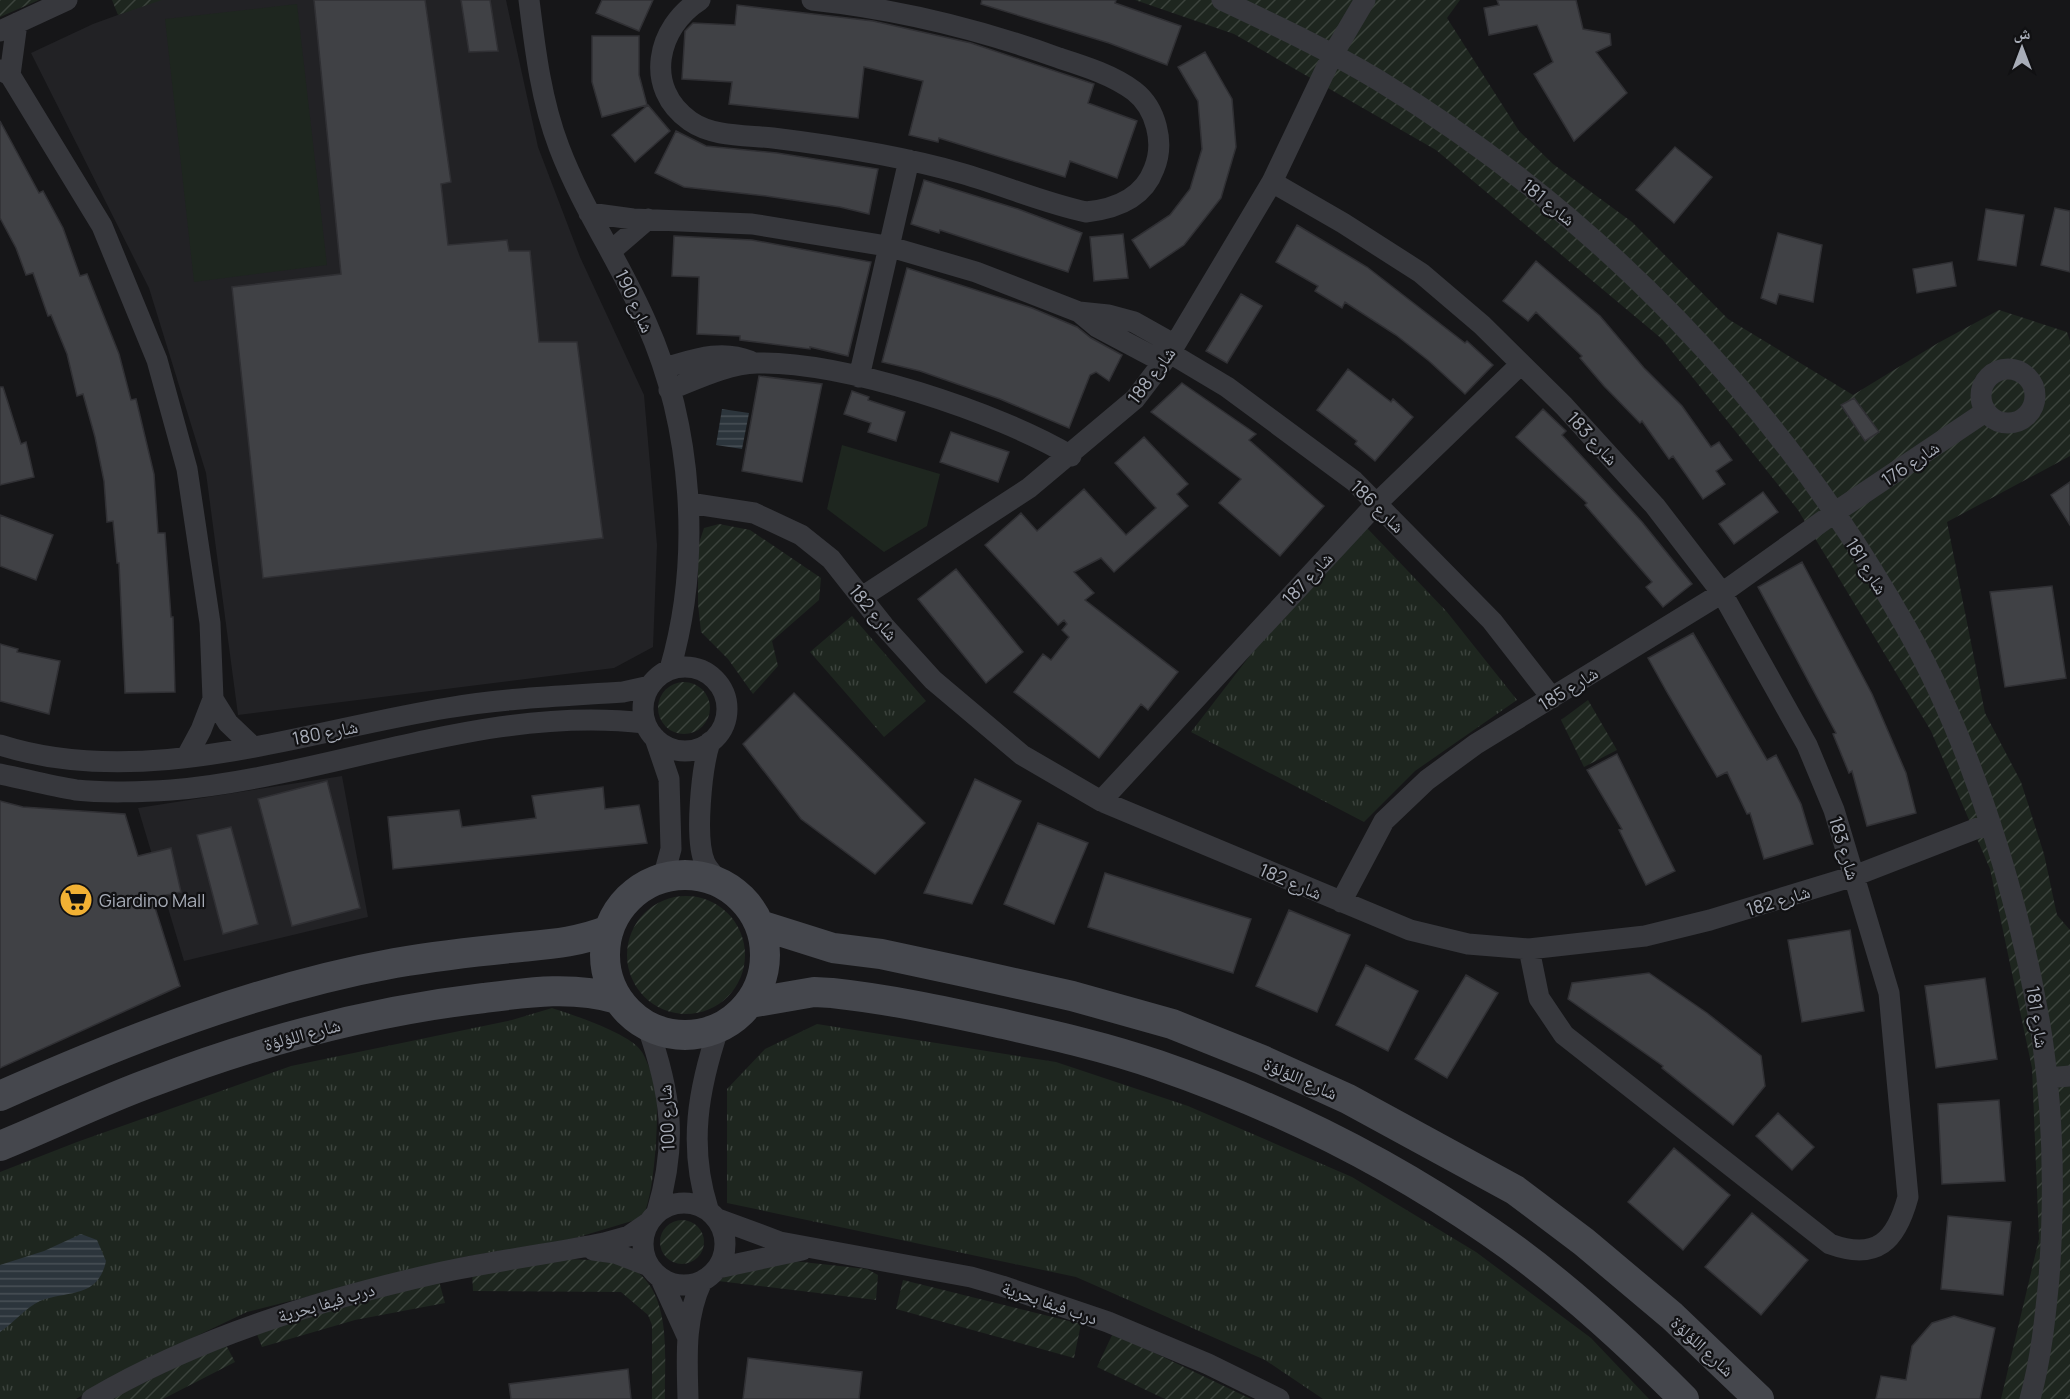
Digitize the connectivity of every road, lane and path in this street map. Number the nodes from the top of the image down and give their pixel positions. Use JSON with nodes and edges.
{"nodes":[{"id":1,"x":67,"y":0,"type":"edge"},
{"id":2,"x":529,"y":0,"type":"edge"},
{"id":3,"x":700,"y":0,"type":"edge"},
{"id":4,"x":812,"y":0,"type":"edge"},
{"id":5,"x":1222,"y":0,"type":"edge"},
{"id":6,"x":1365,"y":0,"type":"edge"},
{"id":7,"x":9,"y":27,"type":"edge"},
{"id":8,"x":1332,"y":56,"type":"junction"},
{"id":9,"x":5,"y":73,"type":"edge"},
{"id":10,"x":909,"y":160,"type":"junction"},
{"id":11,"x":1272,"y":182,"type":"junction"},
{"id":12,"x":589,"y":213,"type":"junction"},
{"id":13,"x":648,"y":219,"type":"junction"},
{"id":14,"x":887,"y":246,"type":"junction"},
{"id":15,"x":611,"y":252,"type":"junction"},
{"id":16,"x":1169,"y":353,"type":"junction"},
{"id":17,"x":756,"y":363,"type":"junction"},
{"id":18,"x":1521,"y":364,"type":"junction"},
{"id":19,"x":664,"y":368,"type":"junction"},
{"id":20,"x":860,"y":377,"type":"junction"},
{"id":21,"x":669,"y":390,"type":"junction"},
{"id":22,"x":1985,"y":412,"type":"dead end"},
{"id":23,"x":1071,"y":456,"type":"junction"},
{"id":24,"x":689,"y":503,"type":"junction"},
{"id":25,"x":1377,"y":503,"type":"junction"},
{"id":26,"x":1834,"y":513,"type":"junction"},
{"id":27,"x":1722,"y":593,"type":"junction"},
{"id":28,"x":862,"y":597,"type":"junction"},
{"id":29,"x":684,"y":614,"type":"junction"},
{"id":30,"x":670,"y":669,"type":"junction"},
{"id":31,"x":703,"y":671,"type":"junction"},
{"id":32,"x":650,"y":686,"type":"junction"},
{"id":33,"x":1552,"y":698,"type":"junction"},
{"id":34,"x":213,"y":699,"type":"junction"},
{"id":35,"x":650,"y":731,"type":"junction"},
{"id":36,"x":710,"y":742,"type":"junction"},
{"id":37,"x":0,"y":746,"type":"edge"},
{"id":38,"x":252,"y":746,"type":"junction"},
{"id":39,"x":187,"y":756,"type":"junction"},
{"id":40,"x":0,"y":774,"type":"edge"},
{"id":41,"x":1101,"y":801,"type":"junction"},
{"id":42,"x":1988,"y":824,"type":"junction"},
{"id":43,"x":1854,"y":876,"type":"junction"},
{"id":44,"x":719,"y":882,"type":"junction"},
{"id":45,"x":643,"y":887,"type":"junction"},
{"id":46,"x":1341,"y":902,"type":"junction"},
{"id":47,"x":760,"y":925,"type":"junction"},
{"id":48,"x":609,"y":930,"type":"junction"},
{"id":49,"x":1529,"y":949,"type":"junction"},
{"id":50,"x":618,"y":999,"type":"junction"},
{"id":51,"x":750,"y":1003,"type":"junction"},
{"id":52,"x":647,"y":1025,"type":"junction"},
{"id":53,"x":719,"y":1027,"type":"junction"},
{"id":54,"x":2070,"y":1076,"type":"edge"},
{"id":55,"x":2047,"y":1078,"type":"junction"},
{"id":56,"x":0,"y":1096,"type":"edge"},
{"id":57,"x":0,"y":1146,"type":"edge"},
{"id":58,"x":713,"y":1214,"type":"junction"},
{"id":59,"x":652,"y":1218,"type":"junction"},
{"id":60,"x":574,"y":1249,"type":"junction"},
{"id":61,"x":809,"y":1249,"type":"junction"},
{"id":62,"x":718,"y":1268,"type":"junction"},
{"id":63,"x":654,"y":1272,"type":"junction"},
{"id":64,"x":702,"y":1281,"type":"junction"},
{"id":65,"x":687,"y":1337,"type":"junction"},
{"id":66,"x":92,"y":1399,"type":"edge"},
{"id":67,"x":688,"y":1399,"type":"edge"},
{"id":68,"x":1279,"y":1399,"type":"edge"},
{"id":69,"x":1684,"y":1399,"type":"edge"},
{"id":70,"x":1759,"y":1399,"type":"edge"},
{"id":71,"x":2030,"y":1399,"type":"edge"}],
"edges":[{"from":1,"to":7,"type":"street"},
{"from":2,"to":12,"type":"street","name":"شارع 190"},
{"from":3,"to":10,"type":"street"},
{"from":4,"to":10,"type":"street"},
{"from":5,"to":8,"type":"street","name":"شارع 181"},
{"from":6,"to":8,"type":"street","name":"شارع 188"},
{"from":7,"to":9,"type":"street"},
{"from":8,"to":11,"type":"street","name":"شارع 188"},
{"from":8,"to":26,"type":"street","name":"شارع 181"},
{"from":9,"to":34,"type":"street"},
{"from":10,"to":14,"type":"street"},
{"from":11,"to":16,"type":"street","name":"شارع 188"},
{"from":11,"to":18,"type":"street","name":"شارع 183"},
{"from":12,"to":13,"type":"street","name":"شارع 186"},
{"from":12,"to":15,"type":"street","name":"شارع 190"},
{"from":13,"to":14,"type":"street","name":"شارع 186"},
{"from":13,"to":15,"type":"street"},
{"from":14,"to":16,"type":"street","name":"شارع 186"},
{"from":14,"to":20,"type":"street"},
{"from":15,"to":19,"type":"street","name":"شارع 190"},
{"from":16,"to":23,"type":"street","name":"شارع 188"},
{"from":16,"to":25,"type":"street","name":"شارع 186"},
{"from":17,"to":19,"type":"street"},
{"from":17,"to":20,"type":"street"},
{"from":17,"to":21,"type":"street"},
{"from":18,"to":25,"type":"street","name":"شارع 187"},
{"from":18,"to":27,"type":"street","name":"شارع 183"},
{"from":19,"to":21,"type":"street","name":"شارع 190"},
{"from":20,"to":23,"type":"street"},
{"from":21,"to":24,"type":"street","name":"شارع 190"},
{"from":22,"to":26,"type":"street","name":"شارع 176"},
{"from":23,"to":28,"type":"street","name":"شارع 188"},
{"from":24,"to":28,"type":"street","name":"شارع 182"},
{"from":24,"to":29,"type":"street","name":"شارع 190"},
{"from":25,"to":33,"type":"street","name":"شارع 186"},
{"from":25,"to":41,"type":"street","name":"شارع 187"},
{"from":26,"to":27,"type":"street","name":"شارع 185"},
{"from":26,"to":42,"type":"street","name":"شارع 181"},
{"from":27,"to":33,"type":"street","name":"شارع 185"},
{"from":27,"to":43,"type":"street","name":"شارع 183"},
{"from":28,"to":41,"type":"street","name":"شارع 182"},
{"from":29,"to":30,"type":"street","name":"شارع 190"},
{"from":29,"to":31,"type":"street","name":"شارع 190"},
{"from":30,"to":31,"type":"street"},
{"from":30,"to":32,"type":"street"},
{"from":31,"to":36,"type":"street"},
{"from":32,"to":35,"type":"street"},
{"from":32,"to":38,"type":"street","name":"شارع 180"},
{"from":33,"to":46,"type":"street","name":"شارع 185"},
{"from":34,"to":38,"type":"street"},
{"from":34,"to":39,"type":"street"},
{"from":35,"to":36,"type":"street"},
{"from":35,"to":40,"type":"street","name":"شارع 180"},
{"from":35,"to":45,"type":"street"},
{"from":36,"to":44,"type":"street"},
{"from":37,"to":39,"type":"street","name":"شارع 180"},
{"from":38,"to":39,"type":"street","name":"شارع 180"},
{"from":41,"to":46,"type":"street","name":"شارع 182"},
{"from":42,"to":43,"type":"street","name":"شارع 182"},
{"from":42,"to":55,"type":"street","name":"شارع 181"},
{"from":43,"to":49,"type":"street","name":"شارع 182"},
{"from":43,"to":49,"type":"street","name":"شارع 183"},
{"from":44,"to":45,"type":"main road"},
{"from":44,"to":47,"type":"main road"},
{"from":45,"to":48,"type":"main road"},
{"from":46,"to":49,"type":"street","name":"شارع 182"},
{"from":47,"to":51,"type":"main road"},
{"from":47,"to":70,"type":"main road","name":"شارع اللؤلؤة"},
{"from":48,"to":50,"type":"main road"},
{"from":48,"to":56,"type":"main road"},
{"from":50,"to":52,"type":"main road"},
{"from":50,"to":57,"type":"main road","name":"شارع اللؤلؤة"},
{"from":51,"to":53,"type":"main road"},
{"from":51,"to":69,"type":"main road"},
{"from":52,"to":53,"type":"main road"},
{"from":52,"to":59,"type":"street","name":"شارع 100"},
{"from":53,"to":58,"type":"street","name":"شارع 100"},
{"from":54,"to":55,"type":"street"},
{"from":55,"to":71,"type":"street","name":"شارع 181"},
{"from":58,"to":59,"type":"street"},
{"from":58,"to":61,"type":"street","name":"درب فيفا بحرية"},
{"from":58,"to":62,"type":"street"},
{"from":59,"to":60,"type":"street","name":"درب فيفا بحرية"},
{"from":59,"to":63,"type":"street"},
{"from":60,"to":63,"type":"street","name":"درب فيفا بحرية"},
{"from":60,"to":66,"type":"street","name":"درب فيفا بحرية"},
{"from":61,"to":62,"type":"street","name":"درب فيفا بحرية"},
{"from":61,"to":68,"type":"street","name":"درب فيفا بحرية"},
{"from":62,"to":64,"type":"street"},
{"from":63,"to":64,"type":"street"},
{"from":63,"to":65,"type":"street"},
{"from":64,"to":65,"type":"street"},
{"from":65,"to":67,"type":"street"}]}
